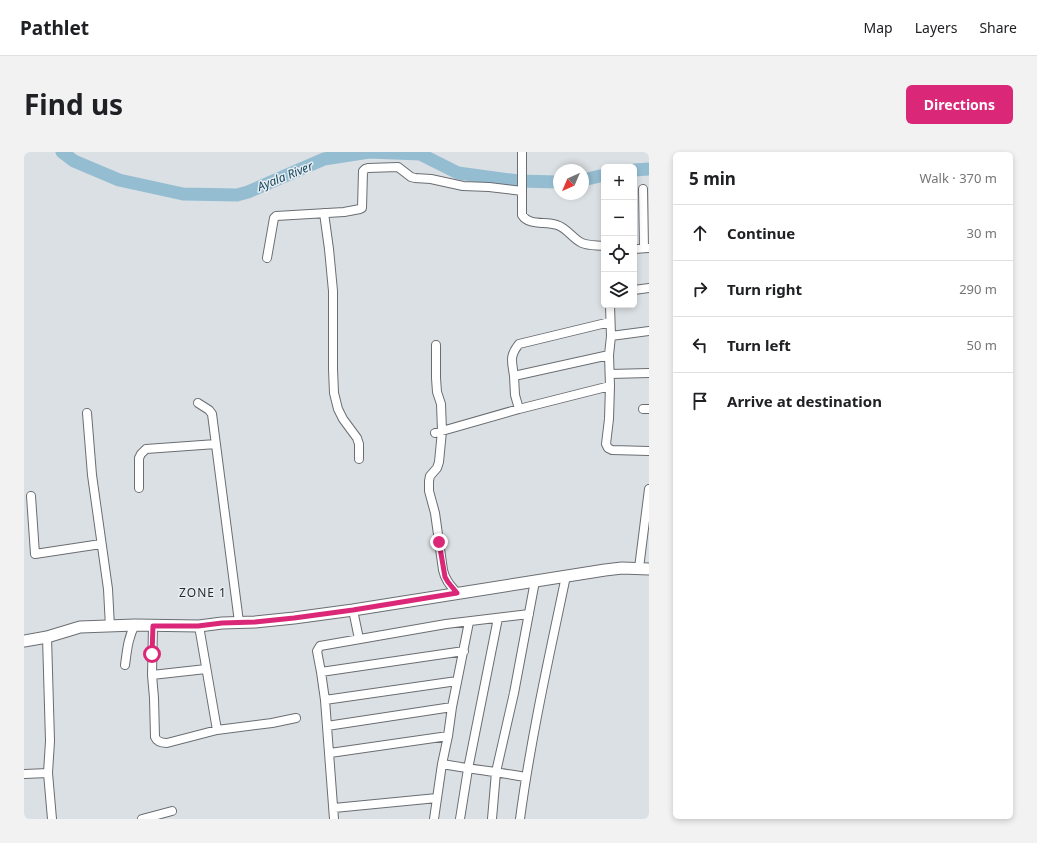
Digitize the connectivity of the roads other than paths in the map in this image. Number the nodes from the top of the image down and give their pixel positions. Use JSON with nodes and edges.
{"nodes":[{"id":1,"x":522,"y":152,"type":"edge"},
{"id":2,"x":522,"y":189,"type":"junction"},
{"id":3,"x":644,"y":189,"type":"dead end"},
{"id":4,"x":324,"y":213,"type":"junction"},
{"id":5,"x":601,"y":246,"type":"edge"},
{"id":6,"x":646,"y":248,"type":"edge"},
{"id":7,"x":268,"y":258,"type":"dead end"},
{"id":8,"x":649,"y":288,"type":"edge"},
{"id":9,"x":637,"y":290,"type":"edge"},
{"id":10,"x":610,"y":308,"type":"edge"},
{"id":11,"x":610,"y":322,"type":"junction"},
{"id":12,"x":649,"y":330,"type":"edge"},
{"id":13,"x":610,"y":336,"type":"junction"},
{"id":14,"x":436,"y":345,"type":"dead end"},
{"id":15,"x":610,"y":355,"type":"junction"},
{"id":16,"x":649,"y":373,"type":"edge"},
{"id":17,"x":610,"y":374,"type":"junction"},
{"id":18,"x":514,"y":376,"type":"junction"},
{"id":19,"x":610,"y":386,"type":"junction"},
{"id":20,"x":198,"y":403,"type":"dead end"},
{"id":21,"x":519,"y":409,"type":"junction"},
{"id":22,"x":87,"y":413,"type":"dead end"},
{"id":23,"x":439,"y":432,"type":"junction"},
{"id":24,"x":216,"y":444,"type":"junction"},
{"id":25,"x":649,"y":451,"type":"edge"},
{"id":26,"x":359,"y":459,"type":"dead end"},
{"id":27,"x":139,"y":488,"type":"dead end"},
{"id":28,"x":649,"y":489,"type":"edge"},
{"id":29,"x":32,"y":496,"type":"dead end"},
{"id":30,"x":101,"y":544,"type":"junction"},
{"id":31,"x":644,"y":568,"type":"edge"},
{"id":32,"x":566,"y":576,"type":"junction"},
{"id":33,"x":535,"y":581,"type":"junction"},
{"id":34,"x":457,"y":593,"type":"junction"},
{"id":35,"x":353,"y":610,"type":"junction"},
{"id":36,"x":529,"y":614,"type":"junction"},
{"id":37,"x":498,"y":618,"type":"junction"},
{"id":38,"x":239,"y":622,"type":"junction"},
{"id":39,"x":469,"y":622,"type":"junction"},
{"id":40,"x":135,"y":625,"type":"junction"},
{"id":41,"x":153,"y":626,"type":"junction"},
{"id":42,"x":198,"y":626,"type":"junction"},
{"id":43,"x":110,"y":627,"type":"junction"},
{"id":44,"x":47,"y":637,"type":"junction"},
{"id":45,"x":359,"y":639,"type":"junction"},
{"id":46,"x":24,"y":641,"type":"edge"},
{"id":47,"x":464,"y":651,"type":"junction"},
{"id":48,"x":125,"y":665,"type":"dead end"},
{"id":49,"x":206,"y":669,"type":"junction"},
{"id":50,"x":321,"y":672,"type":"junction"},
{"id":51,"x":152,"y":675,"type":"junction"},
{"id":52,"x":457,"y":681,"type":"junction"},
{"id":53,"x":325,"y":700,"type":"junction"},
{"id":54,"x":452,"y":707,"type":"junction"},
{"id":55,"x":296,"y":718,"type":"dead end"},
{"id":56,"x":327,"y":726,"type":"junction"},
{"id":57,"x":217,"y":730,"type":"junction"},
{"id":58,"x":448,"y":736,"type":"junction"},
{"id":59,"x":330,"y":754,"type":"junction"},
{"id":60,"x":442,"y":764,"type":"junction"},
{"id":61,"x":468,"y":769,"type":"junction"},
{"id":62,"x":496,"y":772,"type":"junction"},
{"id":63,"x":48,"y":773,"type":"junction"},
{"id":64,"x":24,"y":774,"type":"edge"},
{"id":65,"x":525,"y":777,"type":"junction"},
{"id":66,"x":437,"y":798,"type":"junction"},
{"id":67,"x":334,"y":808,"type":"junction"},
{"id":68,"x":172,"y":811,"type":"dead end"},
{"id":69,"x":52,"y":819,"type":"edge"},
{"id":70,"x":142,"y":819,"type":"edge"},
{"id":71,"x":334,"y":819,"type":"edge"},
{"id":72,"x":434,"y":819,"type":"edge"},
{"id":73,"x":460,"y":819,"type":"edge"},
{"id":74,"x":492,"y":819,"type":"edge"},
{"id":75,"x":520,"y":819,"type":"edge"}],
"edges":[{"from":1,"to":2,"type":"street"},
{"from":2,"to":4,"type":"street"},
{"from":2,"to":5,"type":"street"},
{"from":3,"to":6,"type":"street"},
{"from":4,"to":7,"type":"street"},
{"from":4,"to":26,"type":"street"},
{"from":8,"to":9,"type":"street"},
{"from":10,"to":11,"type":"street"},
{"from":11,"to":13,"type":"street"},
{"from":11,"to":18,"type":"street"},
{"from":12,"to":13,"type":"street"},
{"from":13,"to":15,"type":"street"},
{"from":14,"to":23,"type":"street"},
{"from":15,"to":17,"type":"street"},
{"from":15,"to":18,"type":"street"},
{"from":16,"to":17,"type":"street"},
{"from":17,"to":19,"type":"street"},
{"from":18,"to":21,"type":"street"},
{"from":19,"to":21,"type":"street"},
{"from":19,"to":25,"type":"street"},
{"from":20,"to":24,"type":"street"},
{"from":21,"to":23,"type":"street"},
{"from":22,"to":30,"type":"street"},
{"from":23,"to":34,"type":"street"},
{"from":24,"to":27,"type":"street"},
{"from":24,"to":38,"type":"street"},
{"from":28,"to":31,"type":"street"},
{"from":29,"to":30,"type":"street"},
{"from":30,"to":43,"type":"street"},
{"from":31,"to":32,"type":"street"},
{"from":32,"to":33,"type":"street"},
{"from":32,"to":65,"type":"street"},
{"from":33,"to":34,"type":"street"},
{"from":33,"to":36,"type":"street"},
{"from":34,"to":35,"type":"street"},
{"from":35,"to":38,"type":"street"},
{"from":35,"to":45,"type":"street"},
{"from":36,"to":37,"type":"street"},
{"from":36,"to":62,"type":"street"},
{"from":37,"to":39,"type":"street"},
{"from":37,"to":61,"type":"street"},
{"from":38,"to":42,"type":"street"},
{"from":39,"to":45,"type":"street"},
{"from":39,"to":47,"type":"street"},
{"from":40,"to":41,"type":"street"},
{"from":40,"to":43,"type":"street"},
{"from":40,"to":48,"type":"street"},
{"from":41,"to":42,"type":"street"},
{"from":41,"to":51,"type":"street"},
{"from":42,"to":49,"type":"street"},
{"from":43,"to":44,"type":"street"},
{"from":44,"to":46,"type":"street"},
{"from":44,"to":63,"type":"street"},
{"from":45,"to":50,"type":"street"},
{"from":47,"to":50,"type":"street"},
{"from":47,"to":52,"type":"street"},
{"from":49,"to":51,"type":"street"},
{"from":49,"to":57,"type":"street"},
{"from":50,"to":53,"type":"street"},
{"from":51,"to":57,"type":"street"},
{"from":52,"to":53,"type":"street"},
{"from":52,"to":54,"type":"street"},
{"from":53,"to":56,"type":"street"},
{"from":54,"to":56,"type":"street"},
{"from":54,"to":58,"type":"street"},
{"from":55,"to":57,"type":"street"},
{"from":56,"to":59,"type":"street"},
{"from":58,"to":59,"type":"street"},
{"from":58,"to":60,"type":"street"},
{"from":59,"to":67,"type":"street"},
{"from":60,"to":61,"type":"street"},
{"from":60,"to":66,"type":"street"},
{"from":61,"to":62,"type":"street"},
{"from":61,"to":73,"type":"street"},
{"from":62,"to":65,"type":"street"},
{"from":62,"to":74,"type":"street"},
{"from":63,"to":64,"type":"street"},
{"from":63,"to":69,"type":"street"},
{"from":65,"to":75,"type":"street"},
{"from":66,"to":67,"type":"street"},
{"from":66,"to":72,"type":"street"},
{"from":67,"to":71,"type":"street"},
{"from":68,"to":70,"type":"street"}]}
